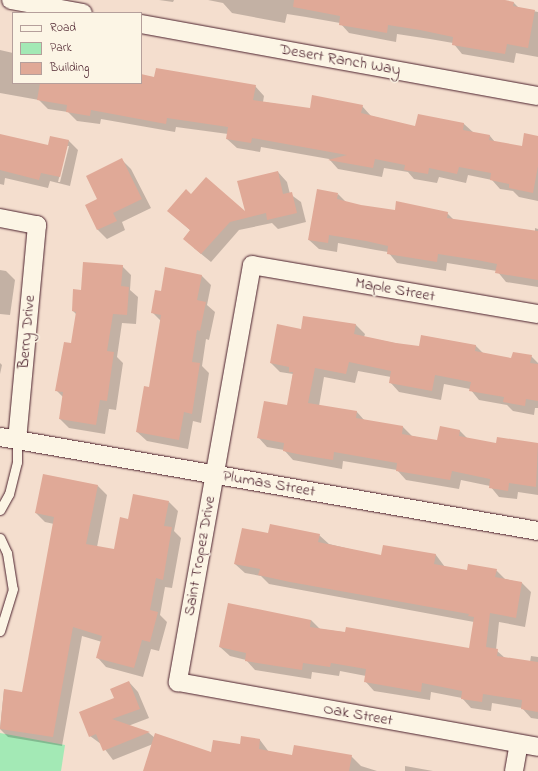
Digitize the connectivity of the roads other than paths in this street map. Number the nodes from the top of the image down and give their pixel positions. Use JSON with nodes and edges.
{"nodes":[{"id":1,"x":11,"y":0,"type":"edge"},
{"id":2,"x":77,"y":12,"type":"edge"},
{"id":3,"x":142,"y":24,"type":"edge"},
{"id":4,"x":538,"y":96,"type":"edge"},
{"id":5,"x":0,"y":218,"type":"edge"},
{"id":6,"x":252,"y":265,"type":"joint"},
{"id":7,"x":538,"y":314,"type":"edge"},
{"id":8,"x":8,"y":438,"type":"edge"},
{"id":9,"x":215,"y":475,"type":"junction"},
{"id":10,"x":0,"y":510,"type":"edge"},
{"id":11,"x":538,"y":531,"type":"edge"},
{"id":12,"x":0,"y":538,"type":"edge"},
{"id":13,"x":0,"y":631,"type":"edge"},
{"id":14,"x":178,"y":682,"type":"joint"},
{"id":15,"x":519,"y":744,"type":"junction"},
{"id":16,"x":538,"y":747,"type":"edge"},
{"id":17,"x":514,"y":771,"type":"edge"}],
"edges":[{"from":1,"to":2,"type":"street"},
{"from":3,"to":4,"type":"street","name":"Desert Ranch Way"},
{"from":5,"to":8,"type":"street","name":"Berry Drive"},
{"from":6,"to":7,"type":"street","name":"Maple Street"},
{"from":6,"to":9,"type":"street","name":"Saint Tropez Drive"},
{"from":8,"to":9,"type":"street","name":"Plumas Street"},
{"from":8,"to":10,"type":"lane"},
{"from":9,"to":11,"type":"street","name":"Plumas Street"},
{"from":9,"to":14,"type":"street","name":"Saint Tropez Drive"},
{"from":12,"to":13,"type":"lane"},
{"from":14,"to":15,"type":"street","name":"Oak Street"},
{"from":15,"to":16,"type":"street","name":"Oak Street"},
{"from":15,"to":17,"type":"street"}]}
